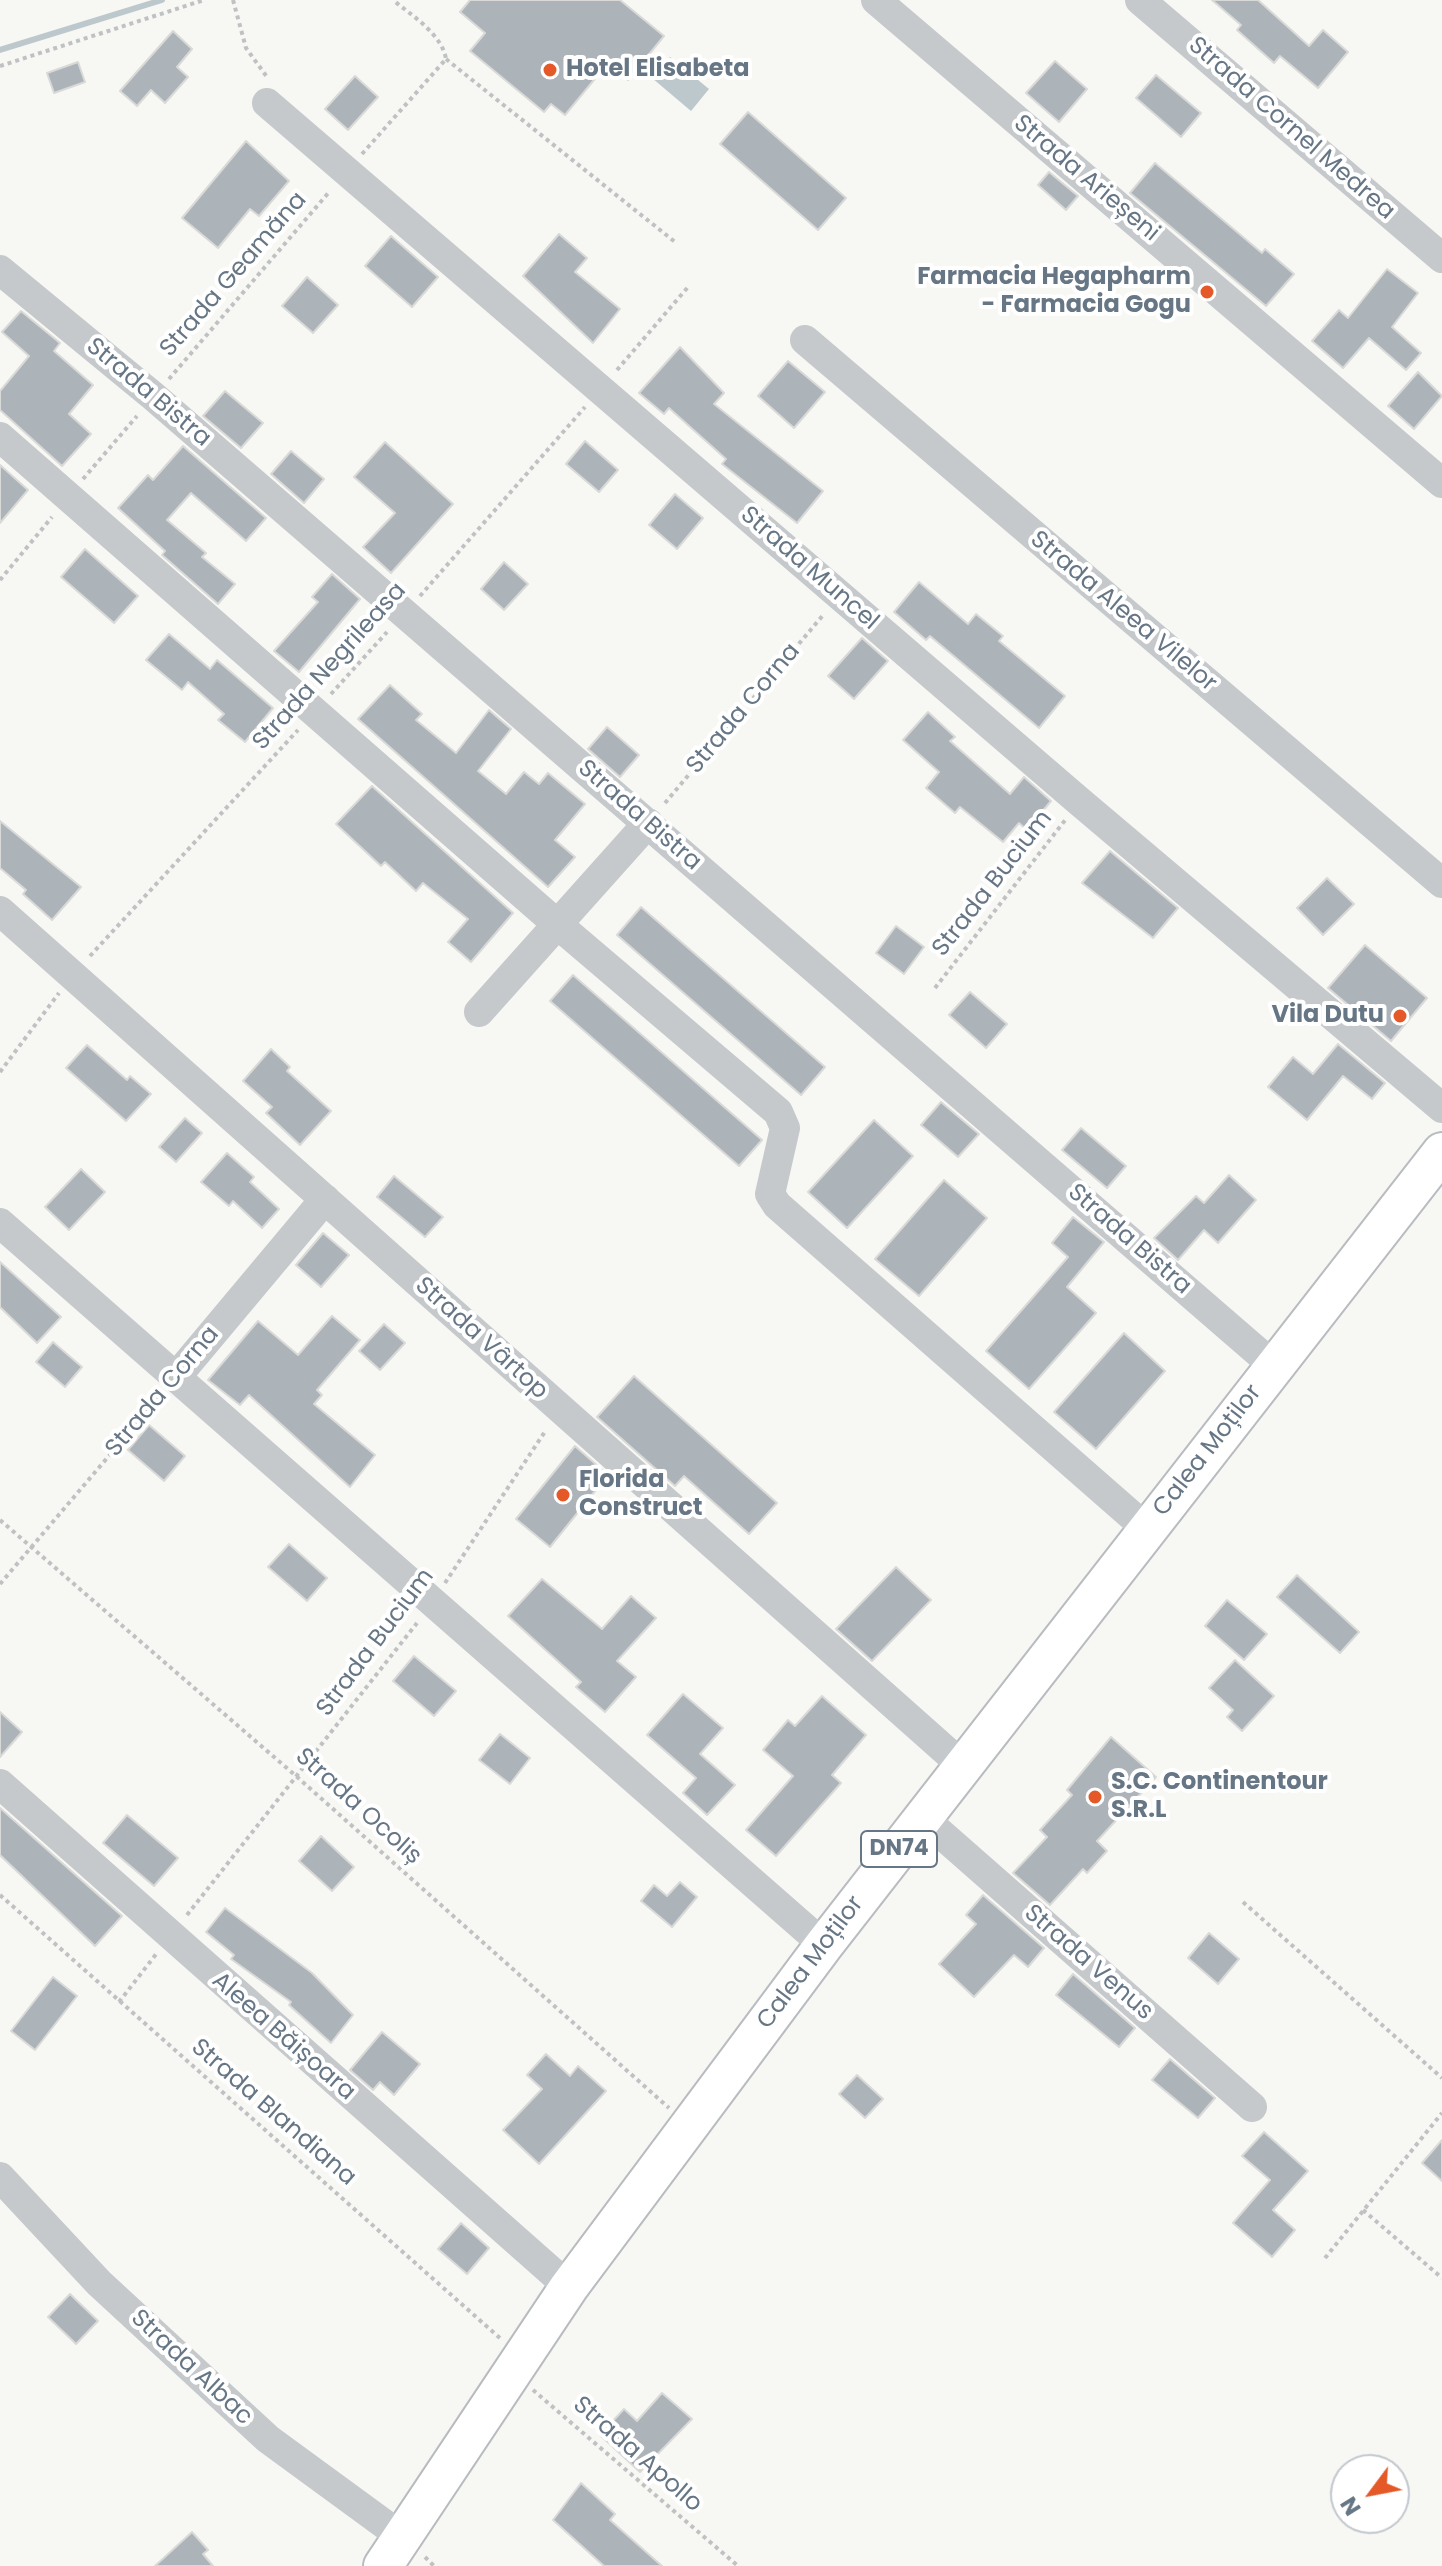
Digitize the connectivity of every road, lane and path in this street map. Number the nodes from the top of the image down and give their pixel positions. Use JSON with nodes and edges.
{"nodes":[{"id":1,"x":204,"y":0,"type":"edge"},
{"id":2,"x":233,"y":0,"type":"edge"},
{"id":3,"x":393,"y":0,"type":"edge"},
{"id":4,"x":876,"y":0,"type":"edge"},
{"id":5,"x":1140,"y":0,"type":"edge"},
{"id":6,"x":446,"y":59,"type":"junction"},
{"id":7,"x":0,"y":66,"type":"edge"},
{"id":8,"x":267,"y":103,"type":"joint"},
{"id":9,"x":347,"y":172,"type":"junction"},
{"id":10,"x":675,"y":242,"type":"dead end"},
{"id":11,"x":1442,"y":258,"type":"edge"},
{"id":12,"x":0,"y":270,"type":"edge"},
{"id":13,"x":688,"y":287,"type":"dead end"},
{"id":14,"x":805,"y":340,"type":"dead end"},
{"id":15,"x":601,"y":390,"type":"junction"},
{"id":16,"x":153,"y":396,"type":"junction"},
{"id":17,"x":0,"y":437,"type":"edge"},
{"id":18,"x":1442,"y":483,"type":"edge"},
{"id":19,"x":69,"y":496,"type":"junction"},
{"id":20,"x":0,"y":580,"type":"edge"},
{"id":21,"x":839,"y":595,"type":"junction"},
{"id":22,"x":404,"y":613,"type":"junction"},
{"id":23,"x":313,"y":712,"type":"junction"},
{"id":24,"x":1079,"y":801,"type":"junction"},
{"id":25,"x":648,"y":823,"type":"junction"},
{"id":26,"x":1442,"y":883,"type":"edge"},
{"id":27,"x":0,"y":911,"type":"edge"},
{"id":28,"x":557,"y":924,"type":"junction"},
{"id":29,"x":73,"y":974,"type":"junction"},
{"id":30,"x":935,"y":988,"type":"dead end"},
{"id":31,"x":479,"y":1012,"type":"dead end"},
{"id":32,"x":0,"y":1072,"type":"edge"},
{"id":33,"x":1442,"y":1108,"type":"edge"},
{"id":34,"x":1442,"y":1152,"type":"edge"},
{"id":35,"x":325,"y":1199,"type":"junction"},
{"id":36,"x":0,"y":1223,"type":"edge"},
{"id":37,"x":1274,"y":1366,"type":"junction"},
{"id":38,"x":176,"y":1377,"type":"junction"},
{"id":39,"x":560,"y":1409,"type":"junction"},
{"id":40,"x":0,"y":1520,"type":"edge"},
{"id":41,"x":1147,"y":1529,"type":"junction"},
{"id":42,"x":32,"y":1547,"type":"junction"},
{"id":43,"x":0,"y":1584,"type":"edge"},
{"id":44,"x":433,"y":1602,"type":"junction"},
{"id":45,"x":963,"y":1766,"type":"junction"},
{"id":46,"x":296,"y":1776,"type":"junction"},
{"id":47,"x":0,"y":1784,"type":"edge"},
{"id":48,"x":923,"y":1818,"type":"junction"},
{"id":49,"x":0,"y":1895,"type":"edge"},
{"id":50,"x":1243,"y":1902,"type":"dead end"},
{"id":51,"x":170,"y":1937,"type":"junction"},
{"id":52,"x":824,"y":1945,"type":"junction"},
{"id":53,"x":119,"y":2002,"type":"junction"},
{"id":54,"x":1442,"y":2078,"type":"edge"},
{"id":55,"x":1252,"y":2107,"type":"dead end"},
{"id":56,"x":1442,"y":2113,"type":"edge"},
{"id":57,"x":689,"y":2126,"type":"junction"},
{"id":58,"x":0,"y":2177,"type":"edge"},
{"id":59,"x":1363,"y":2210,"type":"junction"},
{"id":60,"x":1325,"y":2258,"type":"dead end"},
{"id":61,"x":1442,"y":2278,"type":"edge"},
{"id":62,"x":569,"y":2287,"type":"junction"},
{"id":63,"x":517,"y":2365,"type":"junction"},
{"id":64,"x":393,"y":2551,"type":"edge"},
{"id":65,"x":738,"y":2566,"type":"edge"}],
"edges":[{"from":1,"to":7,"type":"path"},
{"from":2,"to":8,"type":"path"},
{"from":3,"to":6,"type":"path"},
{"from":4,"to":18,"type":"street","name":"Strada Arieșeni"},
{"from":5,"to":11,"type":"street","name":"Strada Cornel Medrea"},
{"from":6,"to":9,"type":"path","name":"Strada Geamăna"},
{"from":6,"to":10,"type":"path"},
{"from":8,"to":9,"type":"street","name":"Strada Muncel"},
{"from":9,"to":15,"type":"street","name":"Strada Muncel"},
{"from":9,"to":16,"type":"path","name":"Strada Geamăna"},
{"from":12,"to":16,"type":"street","name":"Strada Bistra"},
{"from":13,"to":15,"type":"path","name":"Strada Negrileasa"},
{"from":14,"to":26,"type":"street","name":"Strada Aleea Vilelor"},
{"from":15,"to":21,"type":"street","name":"Strada Muncel"},
{"from":15,"to":22,"type":"path","name":"Strada Negrileasa"},
{"from":16,"to":19,"type":"path","name":"Strada Geamăna"},
{"from":16,"to":22,"type":"street","name":"Strada Bistra"},
{"from":17,"to":19,"type":"street"},
{"from":19,"to":20,"type":"path","name":"Strada Geamăna"},
{"from":19,"to":23,"type":"street"},
{"from":21,"to":24,"type":"street","name":"Strada Muncel"},
{"from":21,"to":25,"type":"path","name":"Strada Corna"},
{"from":22,"to":23,"type":"path","name":"Strada Negrileasa"},
{"from":22,"to":25,"type":"street","name":"Strada Bistra"},
{"from":23,"to":28,"type":"street"},
{"from":23,"to":29,"type":"path","name":"Strada Negrileasa"},
{"from":24,"to":30,"type":"path","name":"Strada Bucium"},
{"from":24,"to":33,"type":"street","name":"Strada Muncel"},
{"from":25,"to":28,"type":"street"},
{"from":25,"to":37,"type":"street","name":"Strada Bistra"},
{"from":27,"to":29,"type":"street","name":"Strada Vârtop"},
{"from":28,"to":31,"type":"street"},
{"from":28,"to":41,"type":"street"},
{"from":29,"to":32,"type":"path","name":"Strada Negrileasa"},
{"from":29,"to":35,"type":"street","name":"Strada Vârtop"},
{"from":34,"to":37,"type":"main road","name":"Calea Moților","number":"DN74"},
{"from":35,"to":38,"type":"street","name":"Strada Corna"},
{"from":35,"to":39,"type":"street","name":"Strada Vârtop"},
{"from":36,"to":38,"type":"street"},
{"from":37,"to":41,"type":"main road","name":"Calea Moților","number":"DN74"},
{"from":38,"to":42,"type":"path","name":"Strada Corna"},
{"from":38,"to":44,"type":"street"},
{"from":39,"to":44,"type":"path","name":"Strada Bucium"},
{"from":39,"to":45,"type":"street","name":"Strada Vârtop"},
{"from":40,"to":42,"type":"path","name":"Strada Ocoliș"},
{"from":41,"to":45,"type":"main road","name":"Calea Moților","number":"DN74"},
{"from":42,"to":43,"type":"path","name":"Strada Corna"},
{"from":42,"to":46,"type":"path","name":"Strada Ocoliș"},
{"from":44,"to":46,"type":"path","name":"Strada Bucium"},
{"from":44,"to":52,"type":"street"},
{"from":45,"to":48,"type":"main road","name":"Calea Moților","number":"DN74"},
{"from":46,"to":51,"type":"path","name":"Strada Bucium"},
{"from":46,"to":57,"type":"path","name":"Strada Ocoliș"},
{"from":47,"to":51,"type":"street","name":"Aleea Băișoara"},
{"from":48,"to":52,"type":"main road","name":"Calea Moților","number":"DN74"},
{"from":48,"to":55,"type":"street","name":"Strada Venus"},
{"from":49,"to":53,"type":"path","name":"Strada Blandiana"},
{"from":50,"to":54,"type":"path"},
{"from":51,"to":53,"type":"path","name":"Strada Bucium"},
{"from":51,"to":62,"type":"street","name":"Aleea Băișoara"},
{"from":52,"to":57,"type":"main road","name":"Calea Moților","number":"DN74"},
{"from":53,"to":63,"type":"path","name":"Strada Blandiana"},
{"from":56,"to":59,"type":"path"},
{"from":57,"to":62,"type":"main road","name":"Calea Moților","number":"DN74"},
{"from":58,"to":64,"type":"street","name":"Strada Albac"},
{"from":59,"to":60,"type":"path"},
{"from":59,"to":61,"type":"path"},
{"from":62,"to":63,"type":"main road","name":"Calea Moților","number":"DN74"},
{"from":63,"to":64,"type":"main road","name":"Calea Moților","number":"DN74"},
{"from":63,"to":65,"type":"path","name":"Strada Apollo"}]}
